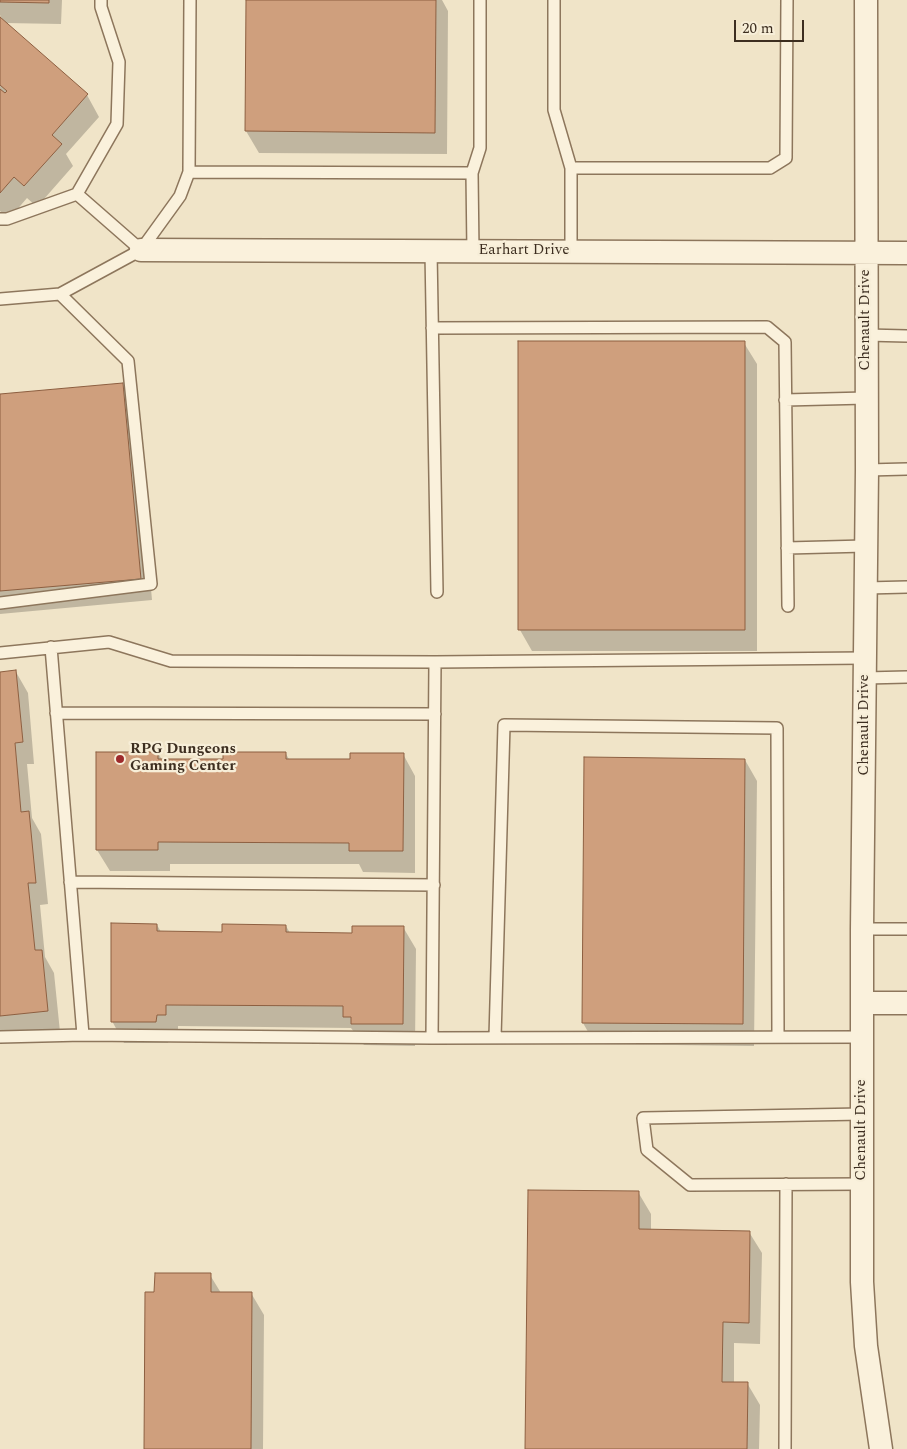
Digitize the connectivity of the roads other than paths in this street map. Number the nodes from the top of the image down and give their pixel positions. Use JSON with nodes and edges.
{"nodes":[{"id":1,"x":101,"y":0,"type":"edge"},
{"id":2,"x":190,"y":0,"type":"edge"},
{"id":3,"x":480,"y":0,"type":"edge"},
{"id":4,"x":554,"y":0,"type":"edge"},
{"id":5,"x":787,"y":0,"type":"edge"},
{"id":6,"x":866,"y":0,"type":"edge"},
{"id":7,"x":571,"y":168,"type":"junction"},
{"id":8,"x":189,"y":172,"type":"junction"},
{"id":9,"x":472,"y":174,"type":"junction"},
{"id":10,"x":77,"y":194,"type":"junction"},
{"id":11,"x":0,"y":219,"type":"edge"},
{"id":12,"x":141,"y":250,"type":"junction"},
{"id":13,"x":571,"y":251,"type":"junction"},
{"id":14,"x":431,"y":252,"type":"junction"},
{"id":15,"x":473,"y":252,"type":"junction"},
{"id":16,"x":867,"y":253,"type":"junction"},
{"id":17,"x":907,"y":253,"type":"edge"},
{"id":18,"x":60,"y":294,"type":"junction"},
{"id":19,"x":0,"y":299,"type":"edge"},
{"id":20,"x":432,"y":328,"type":"junction"},
{"id":21,"x":866,"y":335,"type":"junction"},
{"id":22,"x":907,"y":336,"type":"edge"},
{"id":23,"x":866,"y":398,"type":"junction"},
{"id":24,"x":785,"y":400,"type":"junction"},
{"id":25,"x":907,"y":469,"type":"edge"},
{"id":26,"x":867,"y":470,"type":"junction"},
{"id":27,"x":865,"y":546,"type":"junction"},
{"id":28,"x":787,"y":548,"type":"junction"},
{"id":29,"x":907,"y":587,"type":"edge"},
{"id":30,"x":866,"y":588,"type":"junction"},
{"id":31,"x":437,"y":592,"type":"dead end"},
{"id":32,"x":0,"y":603,"type":"edge"},
{"id":33,"x":788,"y":606,"type":"dead end"},
{"id":34,"x":51,"y":647,"type":"junction"},
{"id":35,"x":0,"y":653,"type":"edge"},
{"id":36,"x":436,"y":662,"type":"junction"},
{"id":37,"x":865,"y":668,"type":"junction"},
{"id":38,"x":907,"y":677,"type":"edge"},
{"id":39,"x":56,"y":713,"type":"junction"},
{"id":40,"x":435,"y":714,"type":"junction"},
{"id":41,"x":70,"y":882,"type":"junction"},
{"id":42,"x":434,"y":885,"type":"junction"},
{"id":43,"x":862,"y":929,"type":"junction"},
{"id":44,"x":907,"y":929,"type":"edge"},
{"id":45,"x":862,"y":1002,"type":"junction"},
{"id":46,"x":907,"y":1003,"type":"edge"},
{"id":47,"x":83,"y":1035,"type":"junction"},
{"id":48,"x":778,"y":1036,"type":"junction"},
{"id":49,"x":0,"y":1037,"type":"edge"},
{"id":50,"x":862,"y":1037,"type":"junction"},
{"id":51,"x":432,"y":1038,"type":"junction"},
{"id":52,"x":495,"y":1038,"type":"junction"},
{"id":53,"x":862,"y":1114,"type":"junction"},
{"id":54,"x":786,"y":1184,"type":"junction"},
{"id":55,"x":862,"y":1184,"type":"junction"},
{"id":56,"x":785,"y":1449,"type":"edge"},
{"id":57,"x":881,"y":1449,"type":"edge"}],
"edges":[{"from":1,"to":10,"type":"lane"},
{"from":2,"to":8,"type":"lane"},
{"from":3,"to":9,"type":"lane"},
{"from":4,"to":7,"type":"lane"},
{"from":5,"to":7,"type":"lane"},
{"from":6,"to":16,"type":"street","name":"Chenault Drive"},
{"from":7,"to":13,"type":"lane"},
{"from":8,"to":9,"type":"lane"},
{"from":8,"to":12,"type":"lane"},
{"from":9,"to":15,"type":"lane"},
{"from":10,"to":11,"type":"lane"},
{"from":10,"to":12,"type":"lane"},
{"from":12,"to":14,"type":"street","name":"Earhart Drive"},
{"from":12,"to":18,"type":"lane"},
{"from":13,"to":15,"type":"street","name":"Earhart Drive"},
{"from":13,"to":16,"type":"street","name":"Earhart Drive"},
{"from":14,"to":15,"type":"street","name":"Earhart Drive"},
{"from":14,"to":20,"type":"lane"},
{"from":16,"to":17,"type":"street","name":"Earhart Drive"},
{"from":16,"to":21,"type":"street","name":"Chenault Drive"},
{"from":18,"to":19,"type":"lane"},
{"from":18,"to":32,"type":"lane"},
{"from":20,"to":24,"type":"lane"},
{"from":20,"to":31,"type":"lane"},
{"from":21,"to":22,"type":"lane"},
{"from":21,"to":23,"type":"street","name":"Chenault Drive"},
{"from":23,"to":24,"type":"lane"},
{"from":23,"to":26,"type":"street","name":"Chenault Drive"},
{"from":24,"to":28,"type":"lane"},
{"from":25,"to":26,"type":"lane"},
{"from":26,"to":27,"type":"street","name":"Chenault Drive"},
{"from":27,"to":28,"type":"lane"},
{"from":27,"to":30,"type":"street","name":"Chenault Drive"},
{"from":28,"to":33,"type":"lane"},
{"from":29,"to":30,"type":"lane"},
{"from":30,"to":37,"type":"street","name":"Chenault Drive"},
{"from":34,"to":35,"type":"lane"},
{"from":34,"to":36,"type":"lane"},
{"from":34,"to":39,"type":"lane"},
{"from":36,"to":37,"type":"lane"},
{"from":36,"to":40,"type":"lane"},
{"from":37,"to":38,"type":"lane"},
{"from":37,"to":43,"type":"street","name":"Chenault Drive"},
{"from":39,"to":40,"type":"lane"},
{"from":39,"to":41,"type":"lane"},
{"from":40,"to":42,"type":"lane"},
{"from":41,"to":42,"type":"lane"},
{"from":41,"to":47,"type":"lane"},
{"from":42,"to":51,"type":"lane"},
{"from":43,"to":44,"type":"lane"},
{"from":43,"to":45,"type":"street","name":"Chenault Drive"},
{"from":45,"to":46,"type":"street"},
{"from":45,"to":50,"type":"street","name":"Chenault Drive"},
{"from":47,"to":49,"type":"lane"},
{"from":47,"to":51,"type":"lane"},
{"from":48,"to":50,"type":"lane"},
{"from":48,"to":52,"type":"lane"},
{"from":48,"to":52,"type":"lane"},
{"from":50,"to":53,"type":"street","name":"Chenault Drive"},
{"from":51,"to":52,"type":"lane"},
{"from":53,"to":54,"type":"lane"},
{"from":53,"to":55,"type":"street","name":"Chenault Drive"},
{"from":54,"to":55,"type":"lane"},
{"from":54,"to":56,"type":"lane"},
{"from":55,"to":57,"type":"street","name":"Chenault Drive"}]}
